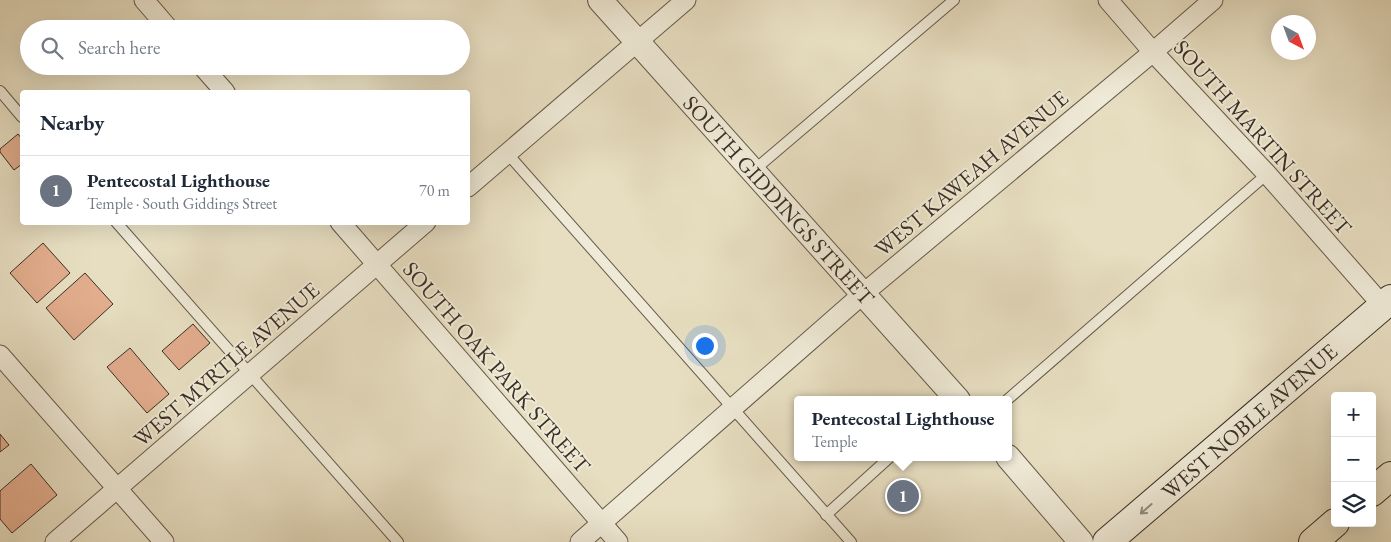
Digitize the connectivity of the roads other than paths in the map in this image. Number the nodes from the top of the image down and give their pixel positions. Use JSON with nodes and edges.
{"nodes":[{"id":1,"x":144,"y":0,"type":"edge"},
{"id":2,"x":600,"y":0,"type":"edge"},
{"id":3,"x":686,"y":0,"type":"edge"},
{"id":4,"x":954,"y":0,"type":"edge"},
{"id":5,"x":1108,"y":0,"type":"edge"},
{"id":6,"x":1213,"y":0,"type":"edge"},
{"id":7,"x":161,"y":20,"type":"edge"},
{"id":8,"x":636,"y":42,"type":"junction"},
{"id":9,"x":1153,"y":52,"type":"junction"},
{"id":10,"x":210,"y":75,"type":"edge"},
{"id":11,"x":223,"y":90,"type":"edge"},
{"id":12,"x":0,"y":91,"type":"edge"},
{"id":13,"x":20,"y":115,"type":"edge"},
{"id":14,"x":507,"y":153,"type":"junction"},
{"id":15,"x":753,"y":171,"type":"junction"},
{"id":16,"x":1267,"y":174,"type":"junction"},
{"id":17,"x":470,"y":185,"type":"edge"},
{"id":18,"x":119,"y":225,"type":"edge"},
{"id":19,"x":343,"y":225,"type":"edge"},
{"id":20,"x":423,"y":225,"type":"edge"},
{"id":21,"x":377,"y":265,"type":"junction"},
{"id":22,"x":864,"y":293,"type":"junction"},
{"id":23,"x":1387,"y":303,"type":"edge"},
{"id":24,"x":0,"y":356,"type":"edge"},
{"id":25,"x":251,"y":374,"type":"junction"},
{"id":26,"x":953,"y":396,"type":"edge"},
{"id":27,"x":1012,"y":396,"type":"edge"},
{"id":28,"x":733,"y":408,"type":"junction"},
{"id":29,"x":886,"y":461,"type":"edge"},
{"id":30,"x":1011,"y":461,"type":"edge"},
{"id":31,"x":1391,"y":476,"type":"edge"},
{"id":32,"x":1376,"y":489,"type":"edge"},
{"id":33,"x":117,"y":490,"type":"junction"},
{"id":34,"x":826,"y":515,"type":"junction"},
{"id":35,"x":602,"y":524,"type":"junction"},
{"id":36,"x":1331,"y":526,"type":"edge"},
{"id":37,"x":55,"y":542,"type":"edge"},
{"id":38,"x":164,"y":542,"type":"edge"},
{"id":39,"x":398,"y":542,"type":"edge"},
{"id":40,"x":580,"y":542,"type":"edge"},
{"id":41,"x":618,"y":542,"type":"edge"},
{"id":42,"x":850,"y":542,"type":"edge"},
{"id":43,"x":1081,"y":542,"type":"edge"},
{"id":44,"x":1107,"y":542,"type":"edge"},
{"id":45,"x":1313,"y":542,"type":"edge"}],
"edges":[{"from":1,"to":7,"type":"street"},
{"from":2,"to":8,"type":"street","name":"SOUTH GIDDINGS STREET"},
{"from":3,"to":8,"type":"street"},
{"from":4,"to":15,"type":"lane"},
{"from":5,"to":9,"type":"street","name":"SOUTH MARTIN STREET"},
{"from":6,"to":9,"type":"street","name":"WEST KAWEAH AVENUE"},
{"from":8,"to":14,"type":"street"},
{"from":8,"to":15,"type":"street","name":"SOUTH GIDDINGS STREET"},
{"from":9,"to":16,"type":"street","name":"SOUTH MARTIN STREET"},
{"from":9,"to":22,"type":"street","name":"WEST KAWEAH AVENUE"},
{"from":10,"to":11,"type":"street"},
{"from":12,"to":13,"type":"lane"},
{"from":14,"to":17,"type":"street"},
{"from":14,"to":28,"type":"lane"},
{"from":15,"to":22,"type":"street","name":"SOUTH GIDDINGS STREET"},
{"from":16,"to":23,"type":"street","name":"SOUTH MARTIN STREET"},
{"from":16,"to":27,"type":"lane"},
{"from":18,"to":25,"type":"lane"},
{"from":19,"to":21,"type":"street","name":"SOUTH OAK PARK STREET"},
{"from":20,"to":21,"type":"street","name":"WEST MYRTLE AVENUE"},
{"from":21,"to":25,"type":"street","name":"WEST MYRTLE AVENUE"},
{"from":21,"to":35,"type":"street","name":"SOUTH OAK PARK STREET"},
{"from":22,"to":26,"type":"street","name":"SOUTH GIDDINGS STREET"},
{"from":22,"to":28,"type":"street","name":"WEST KAWEAH AVENUE"},
{"from":23,"to":44,"type":"main road","name":"WEST NOBLE AVENUE","one_way":true},
{"from":24,"to":33,"type":"street"},
{"from":25,"to":33,"type":"street","name":"WEST MYRTLE AVENUE"},
{"from":25,"to":39,"type":"lane"},
{"from":28,"to":34,"type":"lane"},
{"from":28,"to":35,"type":"street","name":"WEST KAWEAH AVENUE"},
{"from":29,"to":34,"type":"lane"},
{"from":30,"to":43,"type":"street"},
{"from":31,"to":32,"type":"highway"},
{"from":33,"to":37,"type":"street","name":"WEST MYRTLE AVENUE"},
{"from":33,"to":38,"type":"street"},
{"from":34,"to":42,"type":"lane"},
{"from":35,"to":40,"type":"street","name":"WEST KAWEAH AVENUE"},
{"from":35,"to":41,"type":"street","name":"SOUTH OAK PARK STREET"},
{"from":36,"to":45,"type":"highway"}]}
